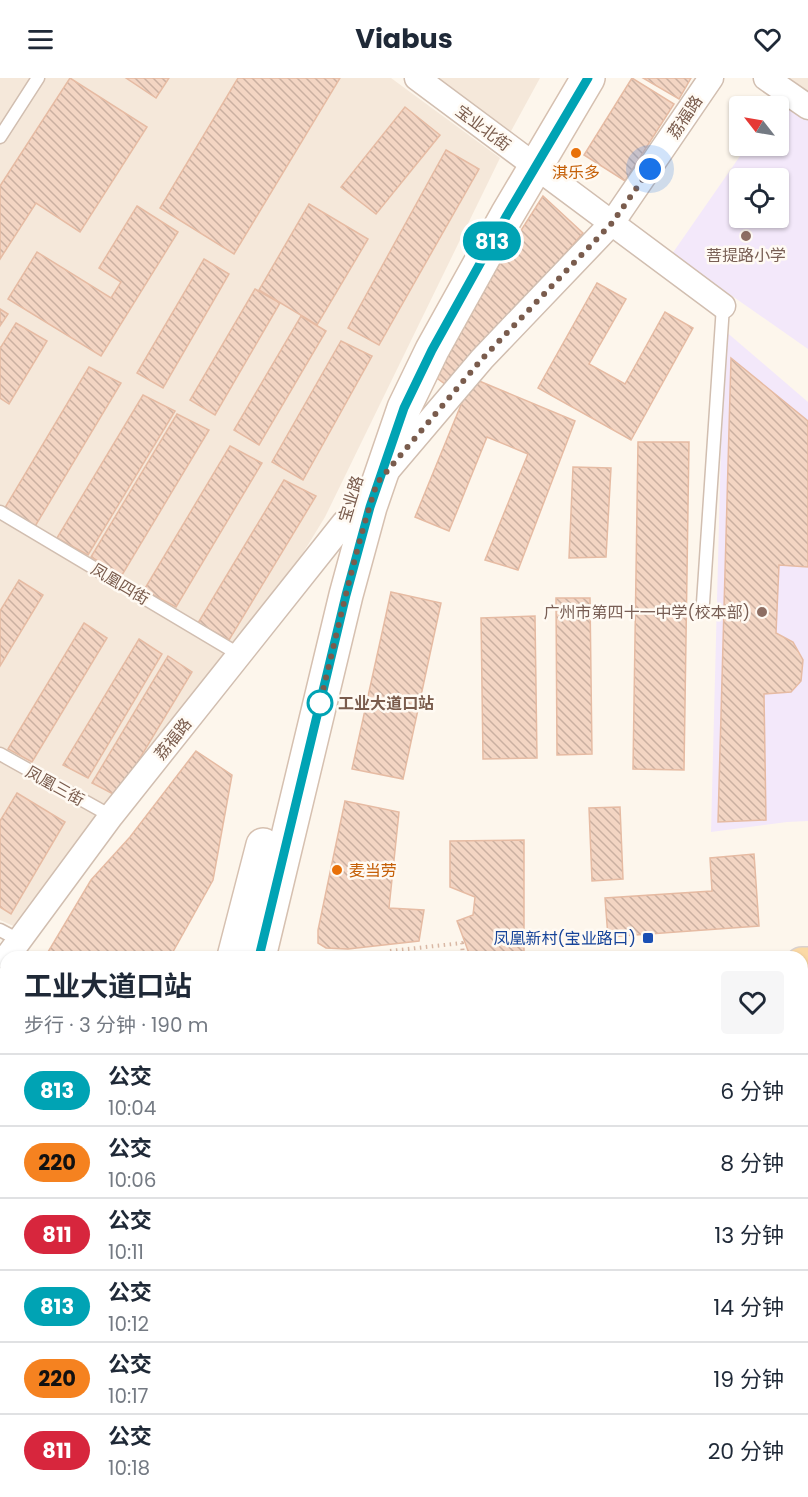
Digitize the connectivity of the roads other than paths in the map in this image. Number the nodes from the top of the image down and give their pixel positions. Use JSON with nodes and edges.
{"nodes":[{"id":1,"x":38,"y":78,"type":"edge"},
{"id":2,"x":417,"y":78,"type":"edge"},
{"id":3,"x":564,"y":78,"type":"edge"},
{"id":4,"x":588,"y":78,"type":"edge"},
{"id":5,"x":711,"y":78,"type":"edge"},
{"id":6,"x":766,"y":78,"type":"edge"},
{"id":7,"x":808,"y":107,"type":"edge"},
{"id":8,"x":0,"y":137,"type":"edge"},
{"id":9,"x":527,"y":160,"type":"junction"},
{"id":10,"x":612,"y":223,"type":"junction"},
{"id":11,"x":723,"y":306,"type":"joint"},
{"id":12,"x":377,"y":483,"type":"junction"},
{"id":13,"x":0,"y":512,"type":"edge"},
{"id":14,"x":344,"y":523,"type":"junction"},
{"id":15,"x":703,"y":603,"type":"dead end"},
{"id":16,"x":240,"y":655,"type":"junction"},
{"id":17,"x":0,"y":754,"type":"edge"},
{"id":18,"x":111,"y":816,"type":"junction"},
{"id":19,"x":8,"y":946,"type":"edge"},
{"id":20,"x":236,"y":951,"type":"edge"},
{"id":21,"x":260,"y":951,"type":"edge"}],
"edges":[{"from":1,"to":8,"type":"lane"},
{"from":2,"to":9,"type":"street","name":"宝业北街"},
{"from":3,"to":9,"type":"main road","name":"宝业路"},
{"from":4,"to":9,"type":"main road","name":"宝业路"},
{"from":5,"to":10,"type":"street","name":"荔福路"},
{"from":6,"to":7,"type":"street"},
{"from":9,"to":10,"type":"street","name":"宝业北街"},
{"from":9,"to":12,"type":"main road","name":"宝业路"},
{"from":9,"to":14,"type":"main road","name":"宝业路"},
{"from":10,"to":11,"type":"street","name":"宝业北街"},
{"from":10,"to":12,"type":"street","name":"荔福路"},
{"from":11,"to":15,"type":"lane"},
{"from":12,"to":21,"type":"main road","name":"宝业路"},
{"from":13,"to":16,"type":"lane","name":"凤凰四街"},
{"from":14,"to":16,"type":"street","name":"荔福路"},
{"from":14,"to":20,"type":"main road","name":"宝业路"},
{"from":16,"to":18,"type":"street","name":"荔福路"},
{"from":17,"to":18,"type":"lane","name":"凤凰三街"},
{"from":18,"to":19,"type":"street","name":"荔福路"}]}
